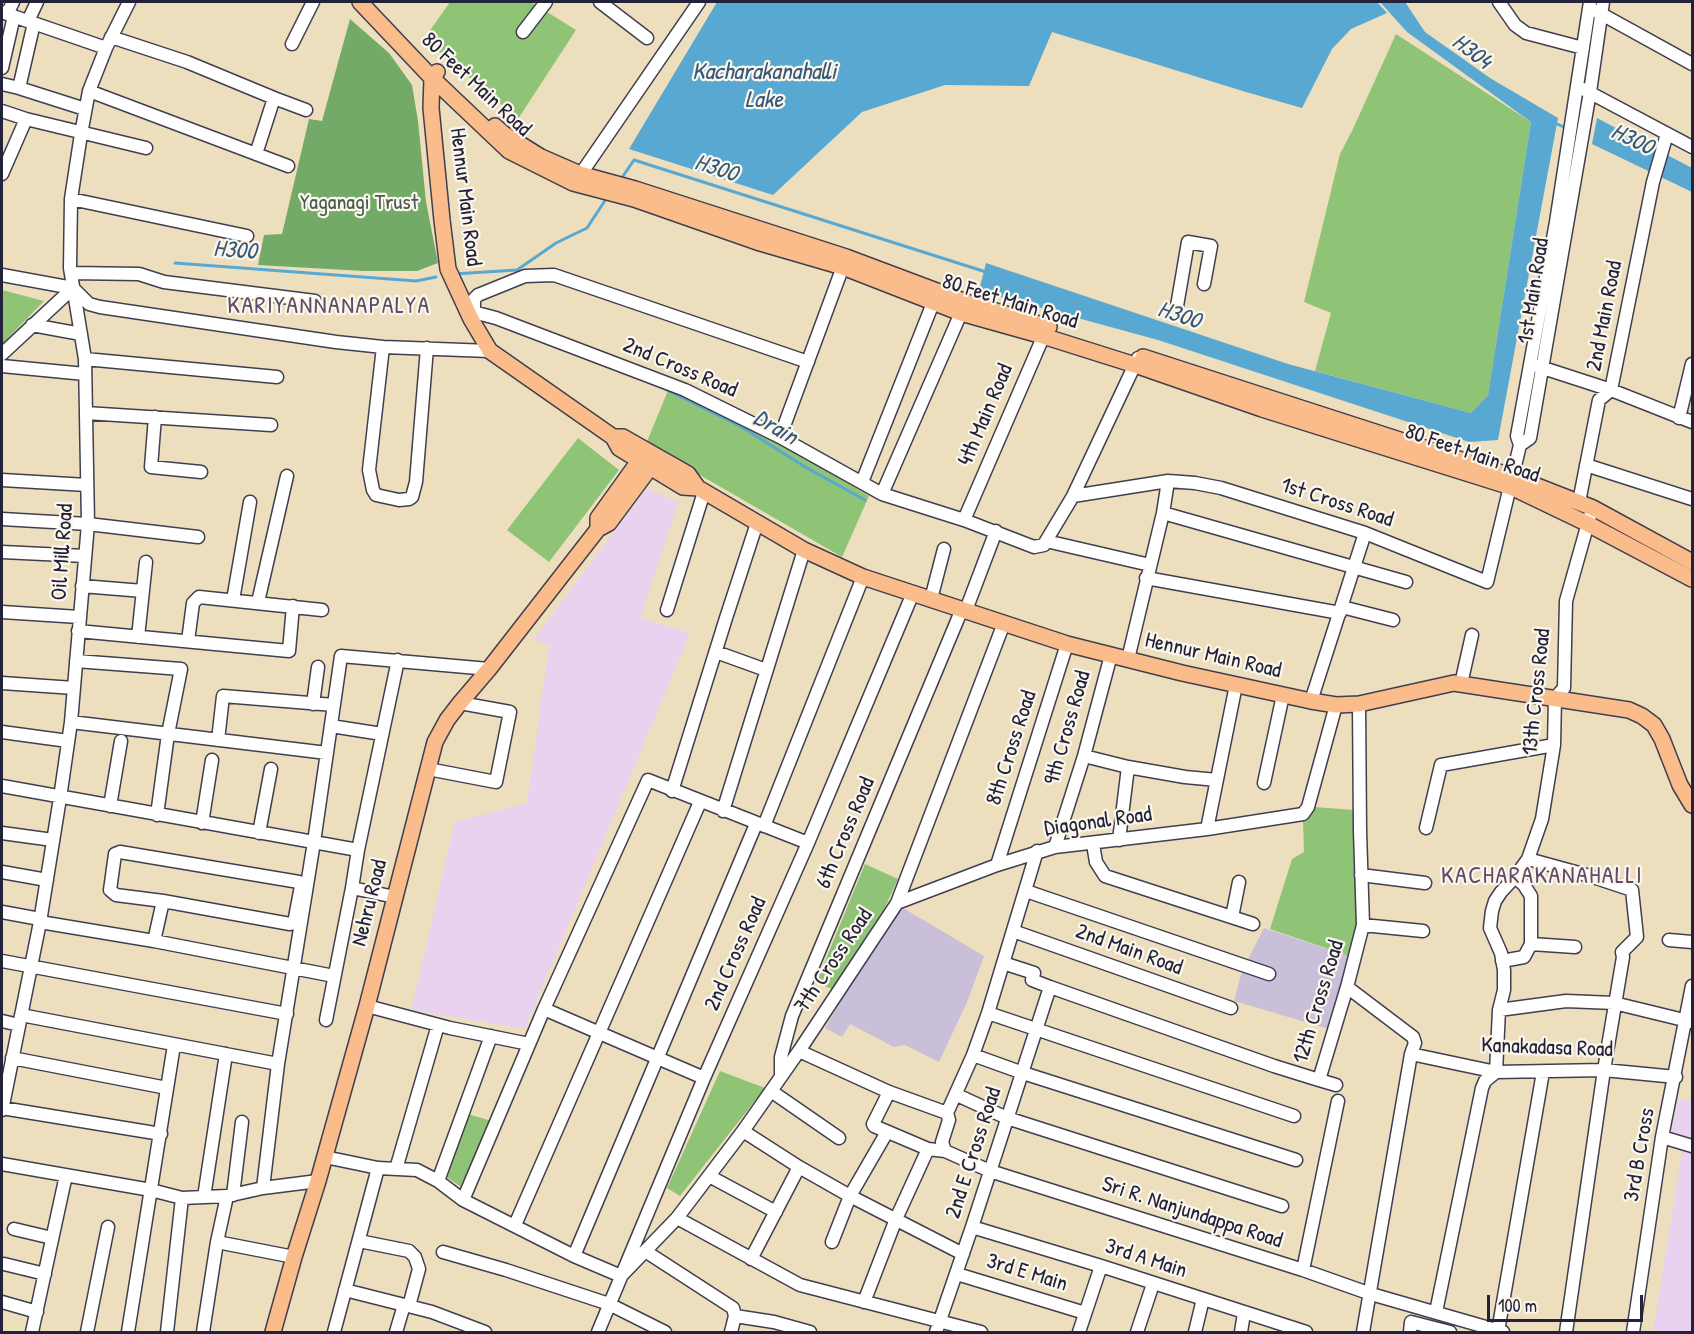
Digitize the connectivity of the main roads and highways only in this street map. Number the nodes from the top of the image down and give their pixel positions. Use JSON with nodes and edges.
{"nodes":[{"id":1,"x":360,"y":2,"type":"edge"},
{"id":2,"x":370,"y":2,"type":"edge"},
{"id":3,"x":435,"y":75,"type":"junction"},
{"id":4,"x":844,"y":262,"type":"junction"},
{"id":5,"x":963,"y":308,"type":"junction"},
{"id":6,"x":648,"y":459,"type":"junction"},
{"id":7,"x":1512,"y":482,"type":"junction"},
{"id":8,"x":1692,"y":562,"type":"edge"},
{"id":9,"x":1692,"y":579,"type":"edge"},
{"id":10,"x":1686,"y":783,"type":"edge"},
{"id":11,"x":1692,"y":805,"type":"edge"},
{"id":12,"x":273,"y":1332,"type":"edge"}],
"edges":[{"from":1,"to":3,"type":"main road","name":"80 Feet Main Road"},
{"from":2,"to":3,"type":"main road","name":"80 Feet Main Road"},
{"from":3,"to":4,"type":"main road","name":"80 Feet Main Road"},
{"from":3,"to":6,"type":"main road","name":"Hennur Main Road"},
{"from":4,"to":5,"type":"main road","name":"80 Feet Main Road"},
{"from":4,"to":5,"type":"main road","name":"80 Feet Main Road"},
{"from":5,"to":7,"type":"main road","name":"80 Feet Main Road"},
{"from":6,"to":10,"type":"main road","name":"Hennur Main Road"},
{"from":6,"to":12,"type":"main road","name":"Nehru Road"},
{"from":7,"to":8,"type":"main road","name":"80 Feet Main Road"},
{"from":7,"to":9,"type":"main road","name":"80 Feet Main Road"},
{"from":10,"to":11,"type":"main road","name":"Hennur Main Road"}]}
